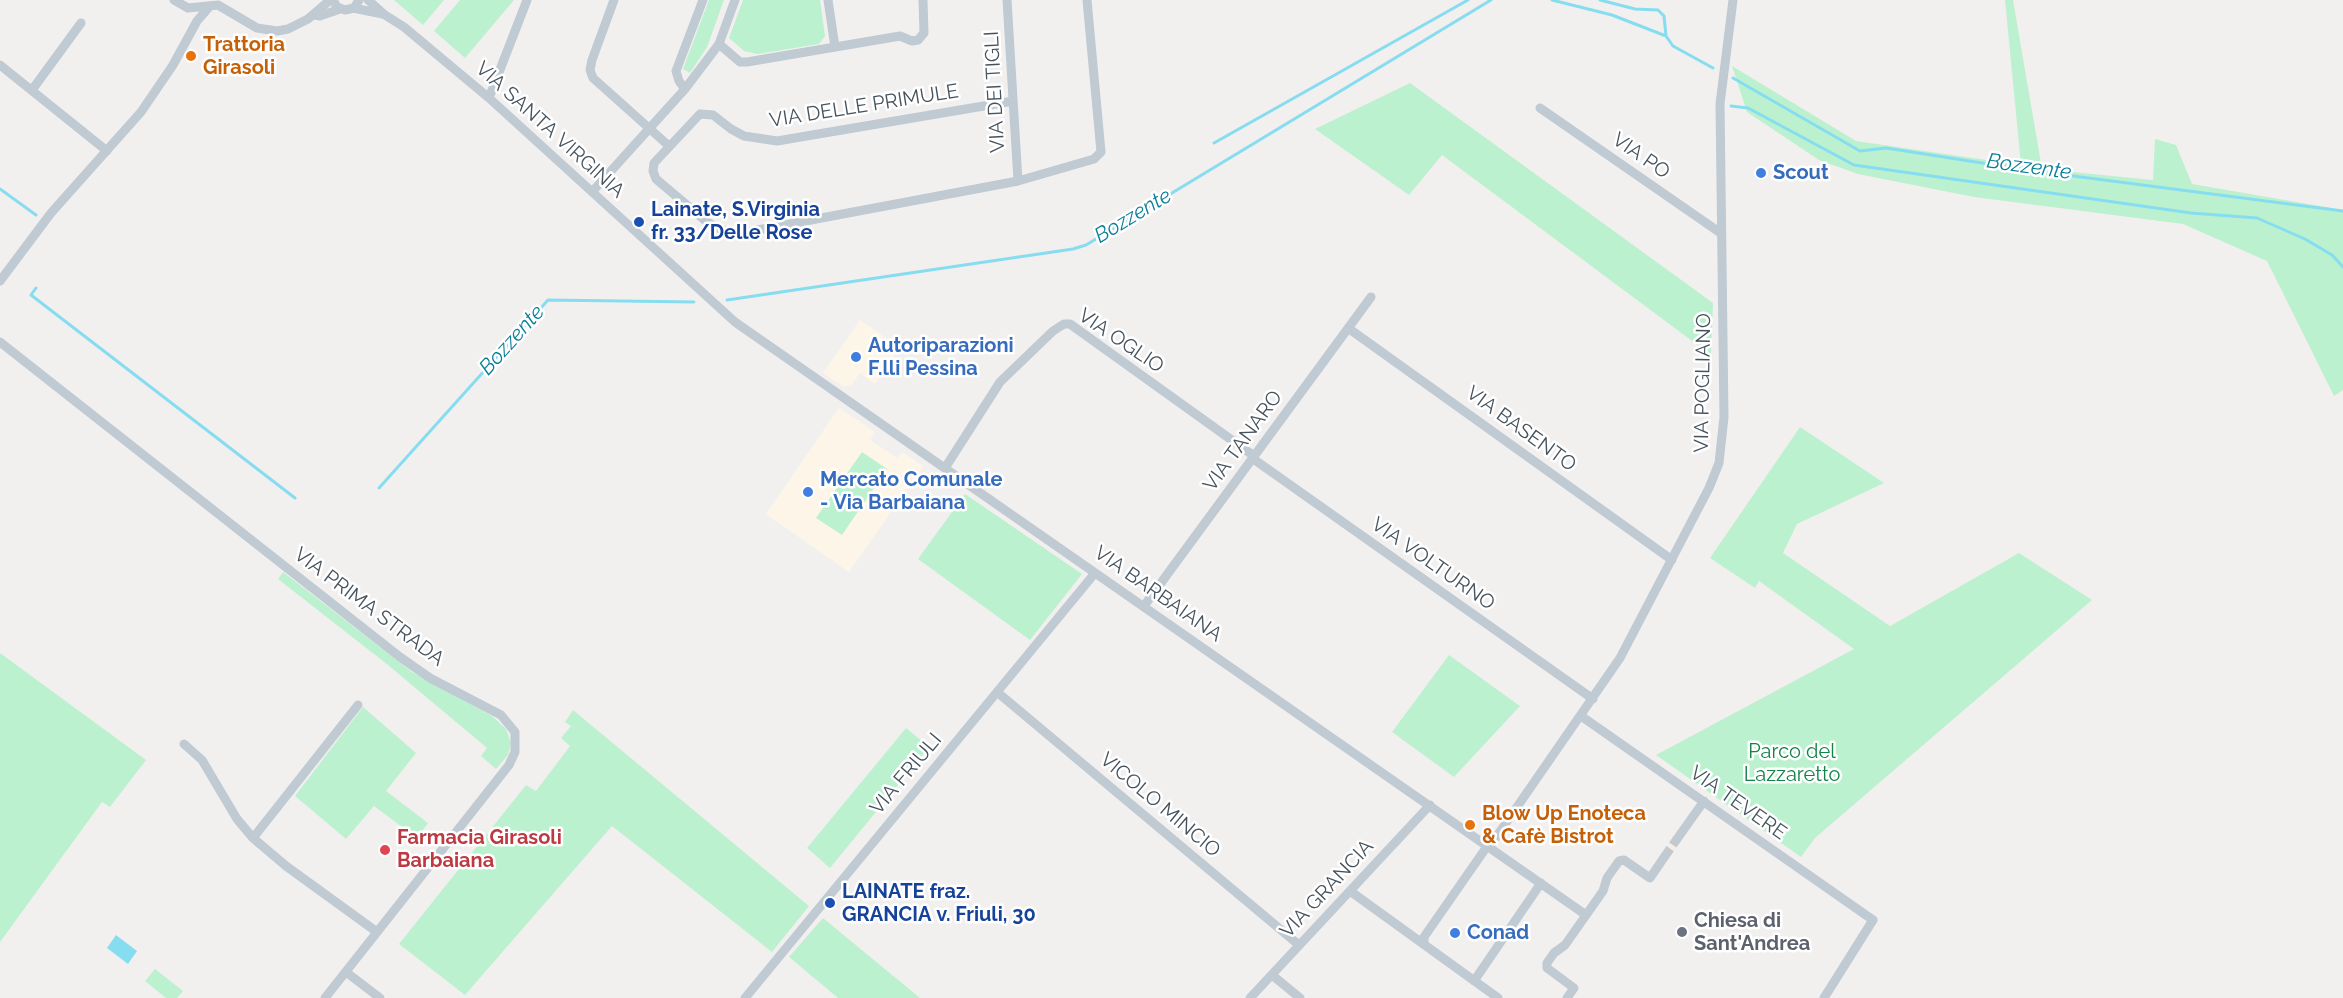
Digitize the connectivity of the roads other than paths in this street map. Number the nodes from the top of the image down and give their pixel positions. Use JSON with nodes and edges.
{"nodes":[{"id":1,"x":174,"y":0,"type":"edge"},
{"id":2,"x":332,"y":0,"type":"edge"},
{"id":3,"x":360,"y":0,"type":"edge"},
{"id":4,"x":368,"y":0,"type":"edge"},
{"id":5,"x":527,"y":0,"type":"edge"},
{"id":6,"x":614,"y":0,"type":"edge"},
{"id":7,"x":703,"y":0,"type":"edge"},
{"id":8,"x":735,"y":0,"type":"edge"},
{"id":9,"x":828,"y":0,"type":"edge"},
{"id":10,"x":923,"y":0,"type":"edge"},
{"id":11,"x":1007,"y":0,"type":"edge"},
{"id":12,"x":1087,"y":0,"type":"edge"},
{"id":13,"x":1733,"y":0,"type":"edge"},
{"id":14,"x":210,"y":6,"type":"junction"},
{"id":15,"x":188,"y":8,"type":"junction"},
{"id":16,"x":353,"y":8,"type":"junction"},
{"id":17,"x":340,"y":9,"type":"junction"},
{"id":18,"x":314,"y":15,"type":"junction"},
{"id":19,"x":385,"y":15,"type":"junction"},
{"id":20,"x":197,"y":21,"type":"junction"},
{"id":21,"x":81,"y":23,"type":"dead end"},
{"id":22,"x":719,"y":44,"type":"junction"},
{"id":23,"x":835,"y":47,"type":"junction"},
{"id":24,"x":0,"y":65,"type":"edge"},
{"id":25,"x":686,"y":89,"type":"junction"},
{"id":26,"x":32,"y":90,"type":"junction"},
{"id":27,"x":489,"y":98,"type":"junction"},
{"id":28,"x":1013,"y":101,"type":"junction"},
{"id":29,"x":1540,"y":108,"type":"dead end"},
{"id":30,"x":649,"y":128,"type":"junction"},
{"id":31,"x":669,"y":146,"type":"junction"},
{"id":32,"x":107,"y":151,"type":"junction"},
{"id":33,"x":1018,"y":182,"type":"junction"},
{"id":34,"x":592,"y":192,"type":"junction"},
{"id":35,"x":1722,"y":234,"type":"junction"},
{"id":36,"x":0,"y":281,"type":"edge"},
{"id":37,"x":1371,"y":297,"type":"dead end"},
{"id":38,"x":712,"y":301,"type":"joint"},
{"id":39,"x":1348,"y":328,"type":"junction"},
{"id":40,"x":0,"y":342,"type":"edge"},
{"id":41,"x":1253,"y":457,"type":"junction"},
{"id":42,"x":945,"y":468,"type":"junction"},
{"id":43,"x":1672,"y":560,"type":"junction"},
{"id":44,"x":1095,"y":573,"type":"junction"},
{"id":45,"x":1144,"y":606,"type":"junction"},
{"id":46,"x":997,"y":692,"type":"junction"},
{"id":47,"x":1593,"y":699,"type":"junction"},
{"id":48,"x":358,"y":705,"type":"dead end"},
{"id":49,"x":1581,"y":716,"type":"junction"},
{"id":50,"x":184,"y":744,"type":"dead end"},
{"id":51,"x":1704,"y":801,"type":"junction"},
{"id":52,"x":1430,"y":805,"type":"junction"},
{"id":53,"x":253,"y":838,"type":"junction"},
{"id":54,"x":1677,"y":839,"type":"tunnel mouth"},
{"id":55,"x":1489,"y":846,"type":"junction"},
{"id":56,"x":1665,"y":856,"type":"tunnel mouth"},
{"id":57,"x":1541,"y":883,"type":"junction"},
{"id":58,"x":1350,"y":891,"type":"junction"},
{"id":59,"x":1586,"y":915,"type":"junction"},
{"id":60,"x":377,"y":932,"type":"junction"},
{"id":61,"x":1424,"y":943,"type":"junction"},
{"id":62,"x":1299,"y":945,"type":"junction"},
{"id":63,"x":346,"y":972,"type":"junction"},
{"id":64,"x":1272,"y":975,"type":"junction"},
{"id":65,"x":1474,"y":981,"type":"junction"},
{"id":66,"x":325,"y":998,"type":"edge"},
{"id":67,"x":380,"y":998,"type":"edge"},
{"id":68,"x":745,"y":998,"type":"edge"},
{"id":69,"x":1250,"y":998,"type":"edge"},
{"id":70,"x":1300,"y":998,"type":"edge"},
{"id":71,"x":1498,"y":998,"type":"edge"},
{"id":72,"x":1567,"y":998,"type":"edge"},
{"id":73,"x":1824,"y":998,"type":"edge"}],
"edges":[{"from":1,"to":15,"type":"street"},
{"from":2,"to":17,"type":"street"},
{"from":2,"to":18,"type":"street"},
{"from":3,"to":16,"type":"street"},
{"from":4,"to":19,"type":"street","name":"VIA SANTA VIRGINIA"},
{"from":5,"to":27,"type":"street"},
{"from":6,"to":30,"type":"street"},
{"from":7,"to":25,"type":"street"},
{"from":8,"to":22,"type":"street"},
{"from":9,"to":23,"type":"street"},
{"from":10,"to":23,"type":"street"},
{"from":11,"to":28,"type":"street","name":"VIA DEI TIGLI"},
{"from":12,"to":33,"type":"street"},
{"from":13,"to":35,"type":"street","name":"VIA POGLIANO"},
{"from":14,"to":15,"type":"street"},
{"from":14,"to":18,"type":"street"},
{"from":14,"to":20,"type":"street"},
{"from":15,"to":20,"type":"street"},
{"from":16,"to":17,"type":"street","name":"VIA SANTA VIRGINIA"},
{"from":16,"to":19,"type":"street","name":"VIA SANTA VIRGINIA"},
{"from":17,"to":18,"type":"street","name":"VIA SANTA VIRGINIA"},
{"from":19,"to":27,"type":"street","name":"VIA SANTA VIRGINIA"},
{"from":20,"to":32,"type":"street"},
{"from":21,"to":26,"type":"street"},
{"from":22,"to":23,"type":"street"},
{"from":22,"to":25,"type":"street"},
{"from":24,"to":26,"type":"street"},
{"from":25,"to":30,"type":"street"},
{"from":26,"to":32,"type":"street"},
{"from":27,"to":34,"type":"street","name":"VIA SANTA VIRGINIA"},
{"from":28,"to":31,"type":"street","name":"VIA DELLE PRIMULE"},
{"from":28,"to":33,"type":"street","name":"VIA DEI TIGLI"},
{"from":29,"to":35,"type":"street","name":"VIA PO"},
{"from":30,"to":31,"type":"street"},
{"from":30,"to":34,"type":"street"},
{"from":31,"to":33,"type":"street"},
{"from":32,"to":36,"type":"street"},
{"from":34,"to":38,"type":"street","name":"VIA SANTA VIRGINIA"},
{"from":35,"to":43,"type":"street","name":"VIA POGLIANO"},
{"from":37,"to":39,"type":"street","name":"VIA TANARO"},
{"from":38,"to":42,"type":"street","name":"VIA BARBAIANA"},
{"from":39,"to":41,"type":"street","name":"VIA TANARO"},
{"from":39,"to":43,"type":"street","name":"VIA BASENTO"},
{"from":40,"to":60,"type":"street","name":"VIA PRIMA STRADA"},
{"from":41,"to":42,"type":"street","name":"VIA OGLIO"},
{"from":41,"to":45,"type":"street","name":"VIA TANARO"},
{"from":41,"to":47,"type":"street","name":"VIA VOLTURNO"},
{"from":42,"to":44,"type":"street","name":"VIA BARBAIANA"},
{"from":43,"to":47,"type":"street","name":"VIA POGLIANO"},
{"from":44,"to":45,"type":"street","name":"VIA BARBAIANA"},
{"from":44,"to":46,"type":"street","name":"VIA FRIULI"},
{"from":45,"to":52,"type":"street","name":"VIA BARBAIANA"},
{"from":46,"to":62,"type":"street","name":"VICOLO MINCIO"},
{"from":46,"to":68,"type":"street","name":"VIA FRIULI"},
{"from":47,"to":49,"type":"street","name":"VIA POGLIANO"},
{"from":48,"to":53,"type":"street"},
{"from":49,"to":51,"type":"street","name":"VIA TEVERE"},
{"from":49,"to":55,"type":"street","name":"VIA POGLIANO"},
{"from":50,"to":53,"type":"street"},
{"from":51,"to":54,"type":"street"},
{"from":51,"to":73,"type":"street","name":"VIA TEVERE"},
{"from":52,"to":55,"type":"street","name":"VIA BARBAIANA"},
{"from":52,"to":58,"type":"street","name":"VIA GRANCIA"},
{"from":53,"to":60,"type":"street"},
{"from":55,"to":57,"type":"street","name":"VIA BARBAIANA"},
{"from":55,"to":61,"type":"street","name":"VIA POGLIANO"},
{"from":56,"to":59,"type":"street"},
{"from":57,"to":59,"type":"street","name":"VIA BARBAIANA"},
{"from":57,"to":65,"type":"street"},
{"from":58,"to":61,"type":"street"},
{"from":58,"to":62,"type":"street","name":"VIA GRANCIA"},
{"from":59,"to":72,"type":"street"},
{"from":60,"to":63,"type":"street","name":"VIA PRIMA STRADA"},
{"from":61,"to":65,"type":"street"},
{"from":62,"to":64,"type":"street","name":"VIA GRANCIA"},
{"from":63,"to":66,"type":"street","name":"VIA PRIMA STRADA"},
{"from":63,"to":67,"type":"street"},
{"from":64,"to":69,"type":"street","name":"VIA GRANCIA"},
{"from":64,"to":70,"type":"street"},
{"from":65,"to":71,"type":"street"}]}
